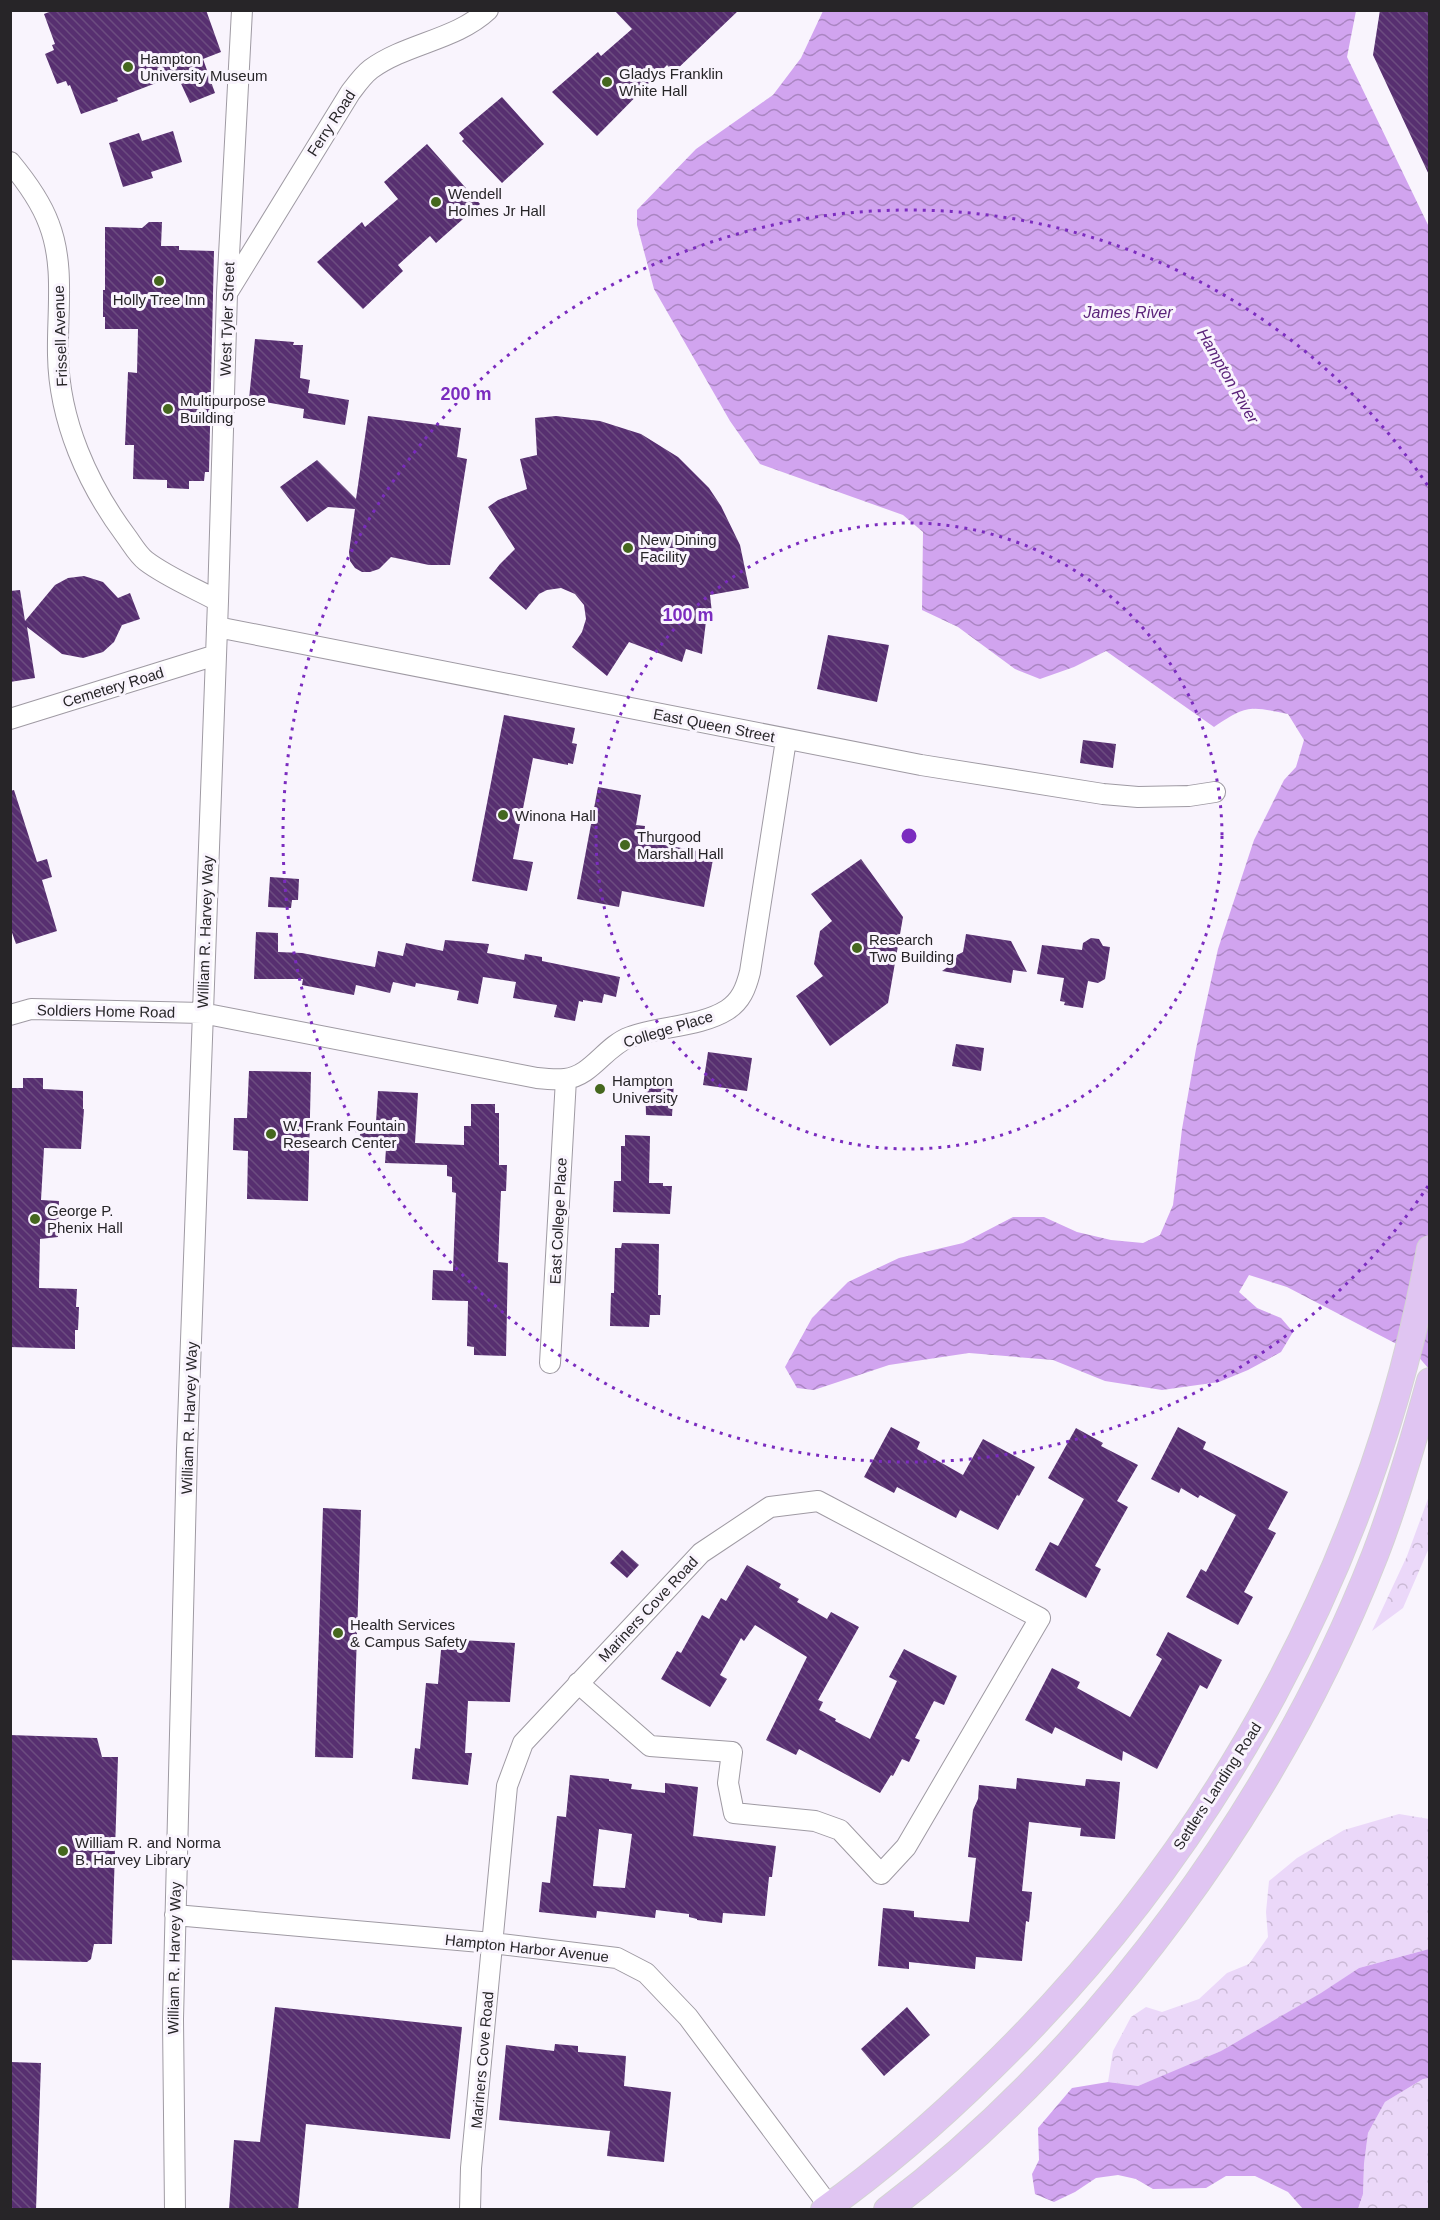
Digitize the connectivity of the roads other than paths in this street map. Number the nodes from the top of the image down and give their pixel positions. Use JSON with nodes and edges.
{"nodes":[{"id":1,"x":242,"y":10,"type":"edge"},
{"id":2,"x":488,"y":10,"type":"edge"},
{"id":3,"x":10,"y":162,"type":"edge"},
{"id":4,"x":227,"y":293,"type":"junction"},
{"id":5,"x":218,"y":601,"type":"junction"},
{"id":6,"x":217,"y":627,"type":"junction"},
{"id":7,"x":216,"y":655,"type":"junction"},
{"id":8,"x":10,"y":719,"type":"edge"},
{"id":9,"x":786,"y":740,"type":"junction"},
{"id":10,"x":1215,"y":792,"type":"dead end"},
{"id":11,"x":202,"y":1013,"type":"junction"},
{"id":12,"x":10,"y":1015,"type":"edge"},
{"id":13,"x":566,"y":1079,"type":"junction"},
{"id":14,"x":1430,"y":1250,"type":"edge"},
{"id":15,"x":550,"y":1363,"type":"dead end"},
{"id":16,"x":1430,"y":1381,"type":"edge"},
{"id":17,"x":579,"y":1683,"type":"junction"},
{"id":18,"x":175,"y":1915,"type":"junction"},
{"id":19,"x":492,"y":1943,"type":"junction"},
{"id":20,"x":828,"y":2208,"type":"edge"},
{"id":21,"x":175,"y":2210,"type":"edge"},
{"id":22,"x":470,"y":2210,"type":"edge"},
{"id":23,"x":887,"y":2210,"type":"edge"}],
"edges":[{"from":1,"to":4,"type":"street","name":"West Tyler Street"},
{"from":2,"to":4,"type":"street","name":"Ferry Road"},
{"from":3,"to":5,"type":"street","name":"Frissell Avenue"},
{"from":4,"to":5,"type":"street","name":"West Tyler Street"},
{"from":5,"to":6,"type":"street","name":"West Tyler Street"},
{"from":6,"to":7,"type":"street","name":"William R. Harvey Way"},
{"from":6,"to":9,"type":"street","name":"East Queen Street"},
{"from":7,"to":8,"type":"street","name":"Cemetery Road"},
{"from":7,"to":11,"type":"street","name":"William R. Harvey Way"},
{"from":9,"to":10,"type":"street","name":"East Queen Street"},
{"from":9,"to":13,"type":"street","name":"College Place"},
{"from":11,"to":12,"type":"street","name":"Soldiers Home Road"},
{"from":11,"to":13,"type":"street","name":"College Place"},
{"from":11,"to":18,"type":"street","name":"William R. Harvey Way"},
{"from":13,"to":15,"type":"street","name":"East College Place"},
{"from":14,"to":20,"type":"main road","name":"Settlers Landing Road"},
{"from":16,"to":23,"type":"main road"},
{"from":17,"to":17,"type":"street","name":"Mariners Cove Road"},
{"from":17,"to":19,"type":"street","name":"Mariners Cove Road"},
{"from":18,"to":19,"type":"street","name":"Hampton Harbor Avenue"},
{"from":18,"to":21,"type":"street","name":"William R. Harvey Way"},
{"from":19,"to":20,"type":"street","name":"Hampton Harbor Avenue"},
{"from":19,"to":22,"type":"street","name":"Mariners Cove Road"}]}
